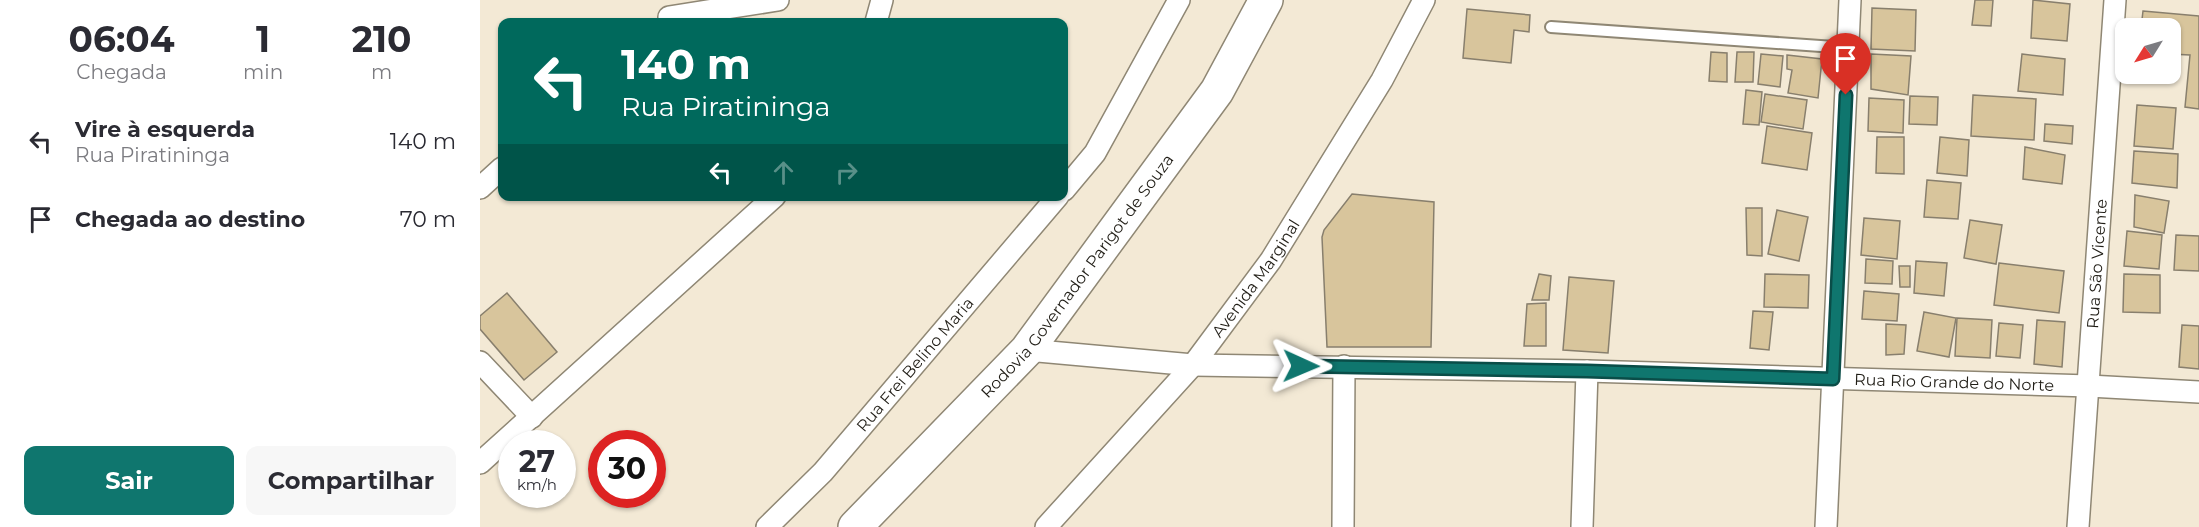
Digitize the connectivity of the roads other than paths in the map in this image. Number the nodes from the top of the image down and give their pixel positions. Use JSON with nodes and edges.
{"nodes":[{"id":1,"x":778,"y":0,"type":"edge"},
{"id":2,"x":882,"y":0,"type":"edge"},
{"id":3,"x":1179,"y":0,"type":"edge"},
{"id":4,"x":1266,"y":0,"type":"edge"},
{"id":5,"x":1424,"y":0,"type":"edge"},
{"id":6,"x":1850,"y":0,"type":"edge"},
{"id":7,"x":2115,"y":0,"type":"edge"},
{"id":8,"x":670,"y":13,"type":"edge"},
{"id":9,"x":877,"y":18,"type":"edge"},
{"id":10,"x":1551,"y":27,"type":"dead end"},
{"id":11,"x":1849,"y":48,"type":"junction"},
{"id":12,"x":498,"y":172,"type":"edge"},
{"id":13,"x":1068,"y":185,"type":"edge"},
{"id":14,"x":480,"y":188,"type":"edge"},
{"id":15,"x":770,"y":201,"type":"edge"},
{"id":16,"x":1054,"y":201,"type":"edge"},
{"id":17,"x":1027,"y":350,"type":"junction"},
{"id":18,"x":480,"y":362,"type":"edge"},
{"id":19,"x":1193,"y":365,"type":"junction"},
{"id":20,"x":1344,"y":366,"type":"junction"},
{"id":21,"x":1587,"y":371,"type":"junction"},
{"id":22,"x":1833,"y":379,"type":"junction"},
{"id":23,"x":2090,"y":386,"type":"junction"},
{"id":24,"x":2199,"y":392,"type":"edge"},
{"id":25,"x":532,"y":417,"type":"junction"},
{"id":26,"x":480,"y":463,"type":"edge"},
{"id":27,"x":767,"y":527,"type":"edge"},
{"id":28,"x":855,"y":527,"type":"edge"},
{"id":29,"x":1046,"y":527,"type":"edge"},
{"id":30,"x":1343,"y":527,"type":"edge"},
{"id":31,"x":1582,"y":527,"type":"edge"},
{"id":32,"x":1826,"y":527,"type":"edge"},
{"id":33,"x":2078,"y":527,"type":"edge"}],
"edges":[{"from":1,"to":8,"type":"street"},
{"from":2,"to":9,"type":"street"},
{"from":3,"to":13,"type":"street"},
{"from":4,"to":17,"type":"main road","name":"Rodovia Governador Parigot de Souza"},
{"from":5,"to":19,"type":"street","name":"Avenida Marginal"},
{"from":6,"to":11,"type":"street"},
{"from":7,"to":23,"type":"street","name":"Rua São Vicente"},
{"from":10,"to":11,"type":"lane"},
{"from":11,"to":22,"type":"street"},
{"from":12,"to":14,"type":"street"},
{"from":15,"to":25,"type":"street"},
{"from":16,"to":27,"type":"street","name":"Rua Frei Belino Maria"},
{"from":17,"to":19,"type":"street","name":"Rua Rio Grande do Norte"},
{"from":17,"to":28,"type":"main road","name":"Rodovia Governador Parigot de Souza"},
{"from":18,"to":25,"type":"street"},
{"from":19,"to":20,"type":"street","name":"Rua Rio Grande do Norte"},
{"from":19,"to":29,"type":"street","name":"Avenida Marginal"},
{"from":20,"to":21,"type":"street","name":"Rua Rio Grande do Norte"},
{"from":20,"to":30,"type":"street"},
{"from":21,"to":22,"type":"street","name":"Rua Rio Grande do Norte"},
{"from":21,"to":31,"type":"street"},
{"from":22,"to":23,"type":"street","name":"Rua Rio Grande do Norte"},
{"from":22,"to":32,"type":"street"},
{"from":23,"to":24,"type":"street","name":"Rua Rio Grande do Norte"},
{"from":23,"to":33,"type":"street","name":"Rua São Vicente"},
{"from":25,"to":26,"type":"street"}]}
